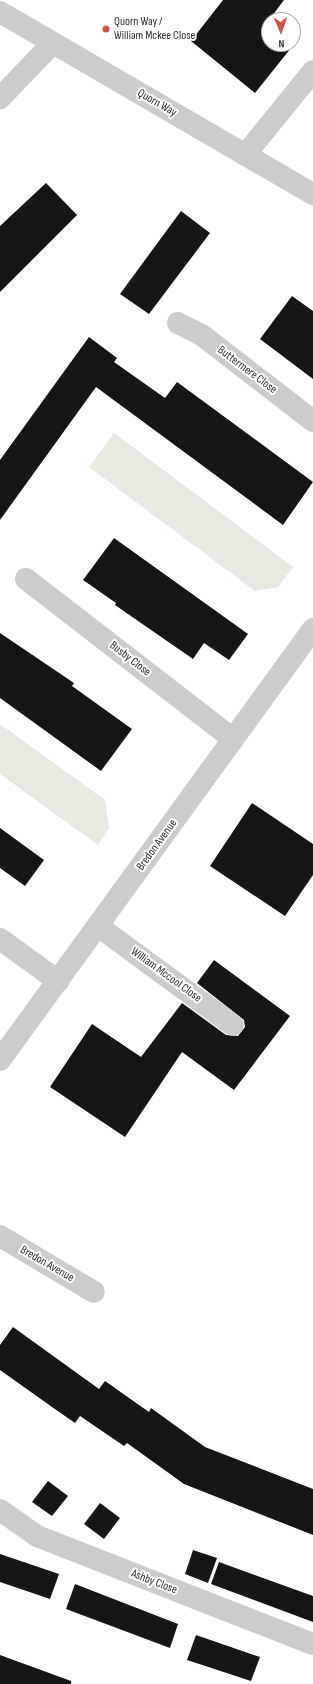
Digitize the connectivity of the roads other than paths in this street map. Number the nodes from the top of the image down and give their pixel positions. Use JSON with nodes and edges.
{"nodes":[{"id":1,"x":0,"y":12,"type":"edge"},
{"id":2,"x":52,"y":44,"type":"junction"},
{"id":3,"x":313,"y":71,"type":"edge"},
{"id":4,"x":0,"y":98,"type":"edge"},
{"id":5,"x":245,"y":155,"type":"junction"},
{"id":6,"x":313,"y":194,"type":"edge"},
{"id":7,"x":178,"y":323,"type":"dead end"},
{"id":8,"x":313,"y":421,"type":"edge"},
{"id":9,"x":26,"y":579,"type":"dead end"},
{"id":10,"x":313,"y":629,"type":"edge"},
{"id":11,"x":233,"y":739,"type":"junction"},
{"id":12,"x":98,"y":926,"type":"junction"},
{"id":13,"x":0,"y":939,"type":"edge"},
{"id":14,"x":58,"y":981,"type":"junction"},
{"id":15,"x":233,"y":1025,"type":"dead end"},
{"id":16,"x":0,"y":1060,"type":"edge"},
{"id":17,"x":0,"y":1236,"type":"edge"},
{"id":18,"x":94,"y":1292,"type":"dead end"},
{"id":19,"x":0,"y":1510,"type":"edge"},
{"id":20,"x":313,"y":1644,"type":"edge"}],
"edges":[{"from":1,"to":2,"type":"street","name":"Quorn Way"},
{"from":2,"to":4,"type":"street"},
{"from":2,"to":5,"type":"street","name":"Quorn Way"},
{"from":3,"to":5,"type":"street"},
{"from":5,"to":6,"type":"street","name":"Quorn Way"},
{"from":7,"to":8,"type":"street","name":"Buttermere Close"},
{"from":9,"to":11,"type":"street","name":"Busby Close"},
{"from":10,"to":11,"type":"street","name":"Bredon Avenue"},
{"from":11,"to":12,"type":"street","name":"Bredon Avenue"},
{"from":12,"to":14,"type":"street","name":"Bredon Avenue"},
{"from":12,"to":15,"type":"street","name":"William Mccool Close"},
{"from":13,"to":14,"type":"street"},
{"from":14,"to":16,"type":"street","name":"Bredon Avenue"},
{"from":17,"to":18,"type":"street","name":"Bredon Avenue"},
{"from":19,"to":20,"type":"street","name":"Ashby Close"}]}
